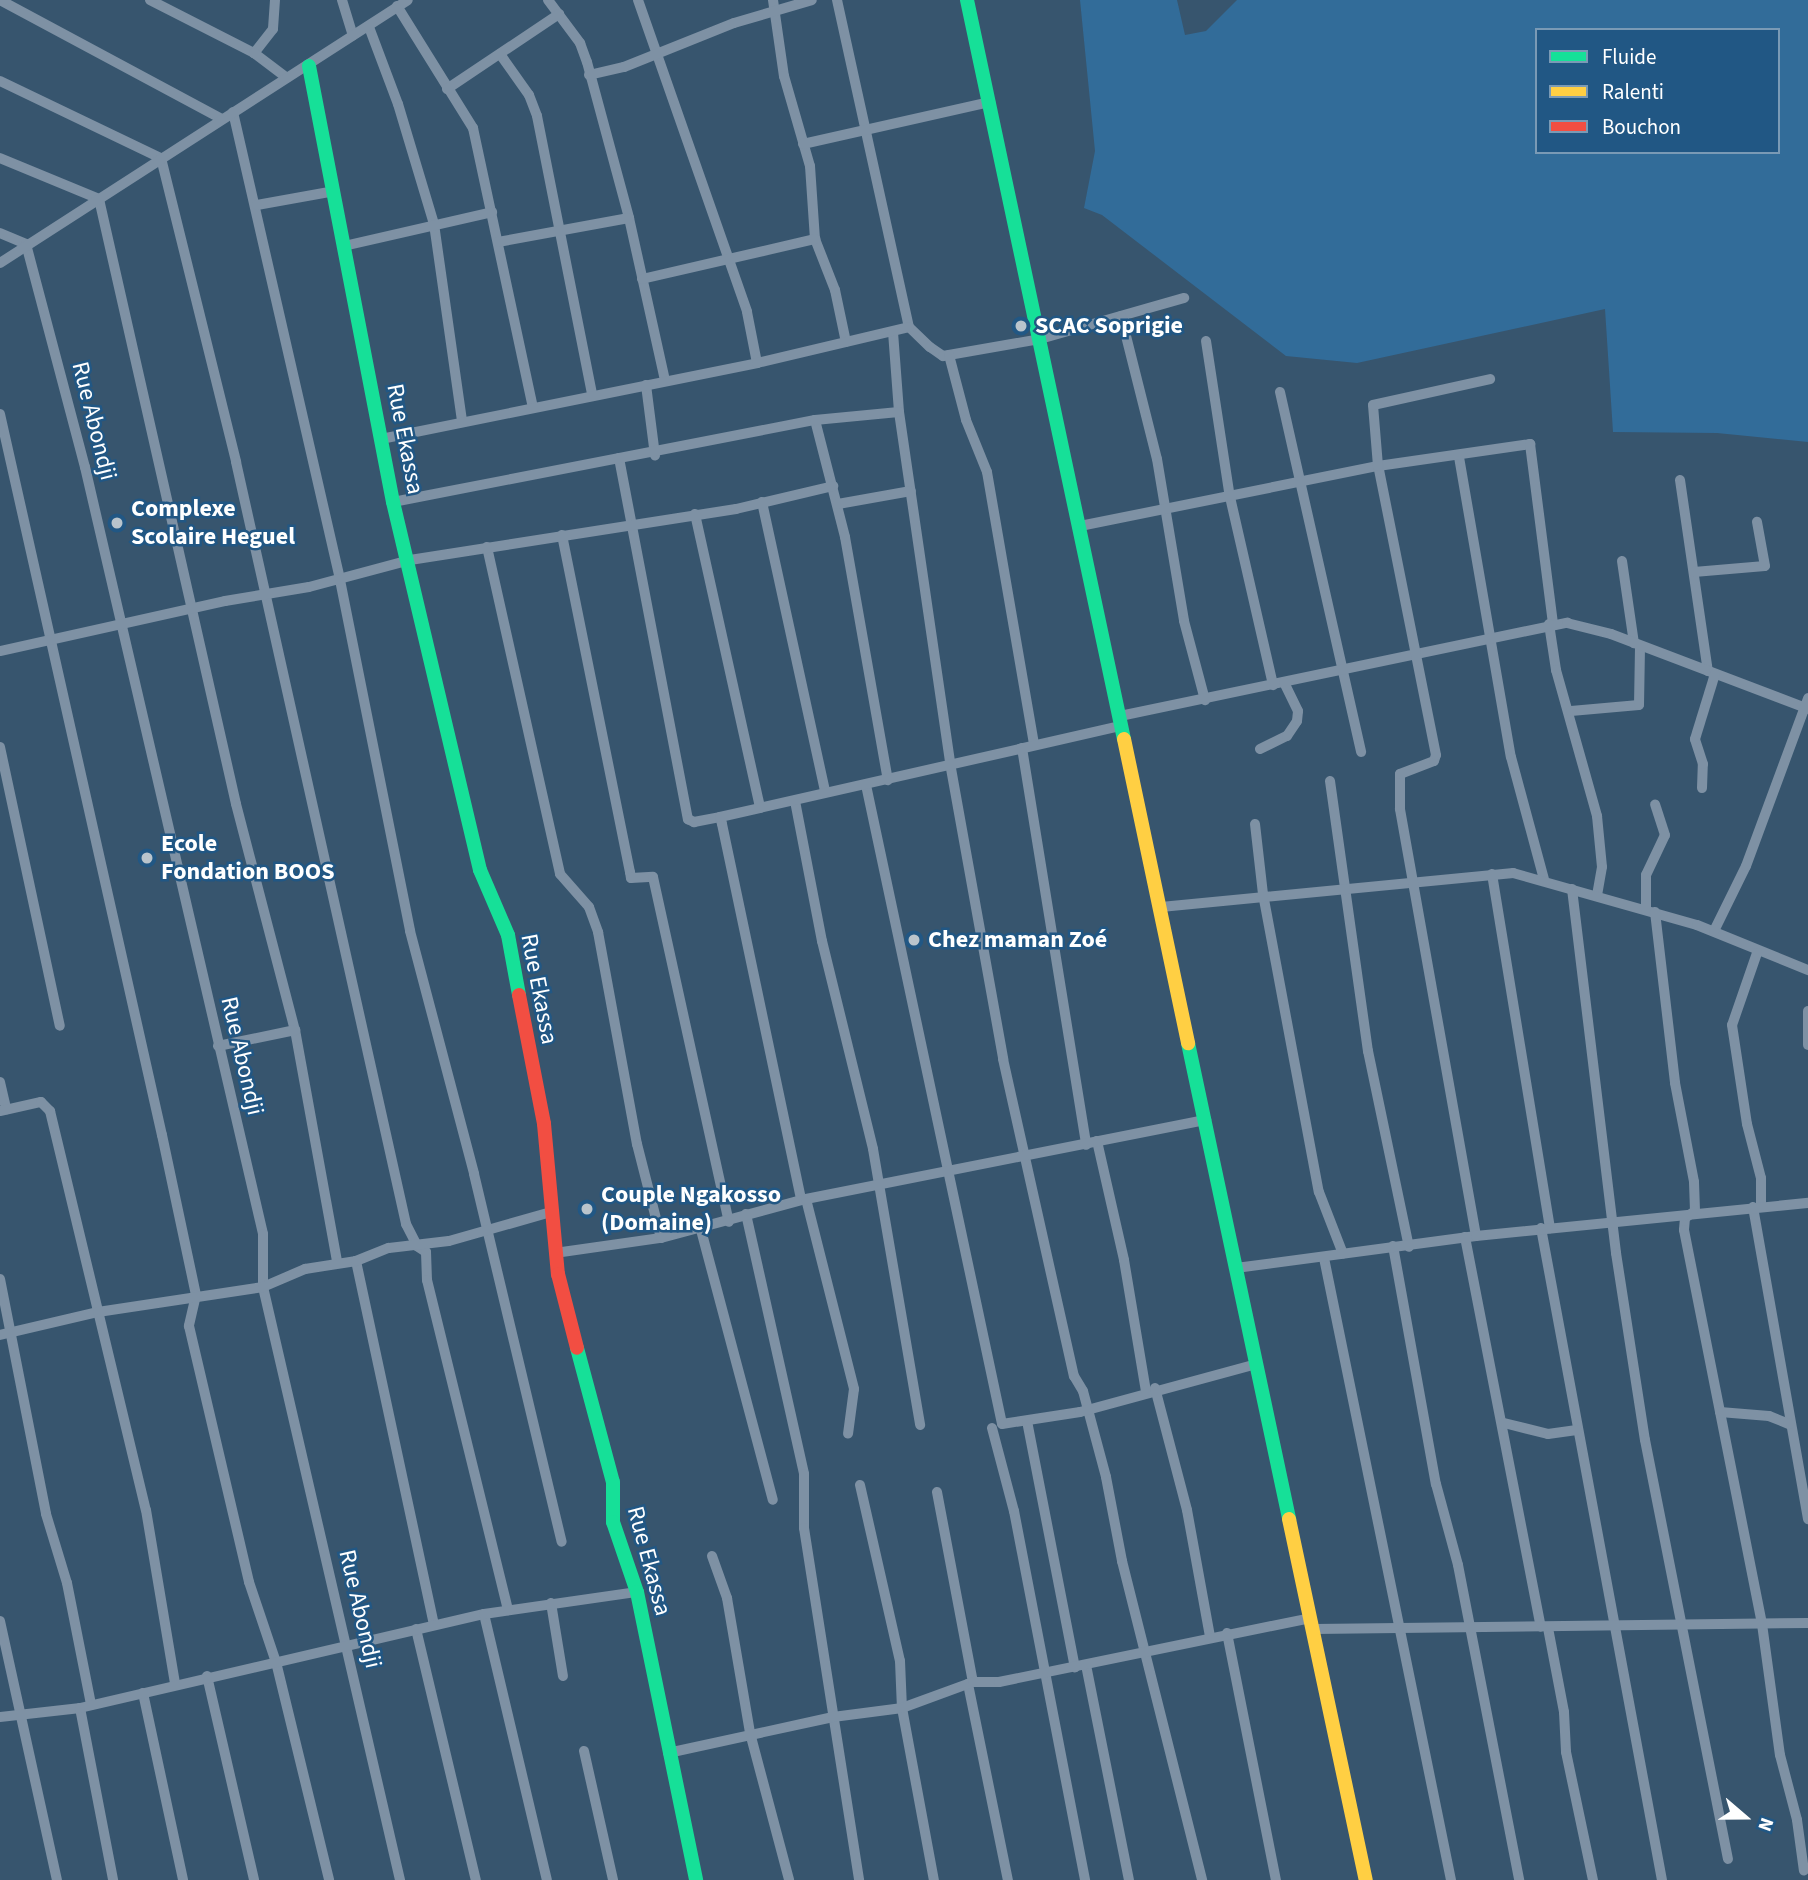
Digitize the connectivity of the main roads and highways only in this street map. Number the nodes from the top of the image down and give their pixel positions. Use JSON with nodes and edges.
{"nodes":[{"id":1,"x":967,"y":0,"type":"edge"},
{"id":2,"x":309,"y":66,"type":"road end"},
{"id":3,"x":696,"y":1880,"type":"edge"},
{"id":4,"x":1366,"y":1880,"type":"edge"}],
"edges":[{"from":1,"to":4,"type":"main road"},
{"from":2,"to":3,"type":"main road","name":"Rue Ekassa"}]}
